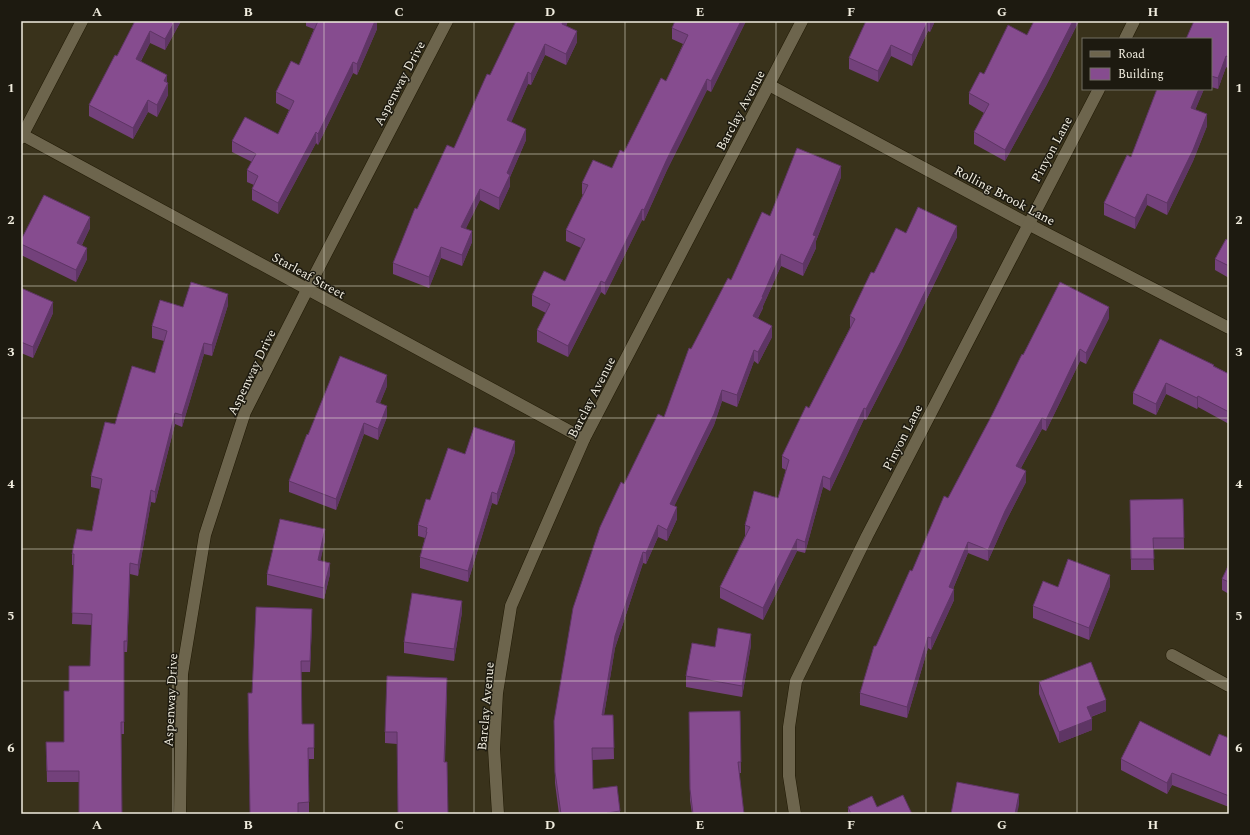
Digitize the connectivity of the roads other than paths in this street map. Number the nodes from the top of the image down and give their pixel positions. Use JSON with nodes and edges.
{"nodes":[{"id":1,"x":82,"y":21,"type":"edge"},
{"id":2,"x":447,"y":21,"type":"edge"},
{"id":3,"x":802,"y":21,"type":"edge"},
{"id":4,"x":1134,"y":21,"type":"edge"},
{"id":5,"x":1126,"y":38,"type":"edge"},
{"id":6,"x":769,"y":85,"type":"junction"},
{"id":7,"x":1097,"y":90,"type":"edge"},
{"id":8,"x":22,"y":136,"type":"edge"},
{"id":9,"x":1028,"y":224,"type":"junction"},
{"id":10,"x":307,"y":290,"type":"junction"},
{"id":11,"x":1229,"y":328,"type":"edge"},
{"id":12,"x":584,"y":439,"type":"junction"},
{"id":13,"x":1172,"y":655,"type":"dead end"},
{"id":14,"x":1229,"y":686,"type":"edge"},
{"id":15,"x":180,"y":814,"type":"edge"},
{"id":16,"x":498,"y":814,"type":"edge"},
{"id":17,"x":795,"y":814,"type":"edge"}],
"edges":[{"from":1,"to":8,"type":"street"},
{"from":2,"to":10,"type":"street","name":"Aspenway Drive"},
{"from":3,"to":6,"type":"street","name":"Barclay Avenue"},
{"from":4,"to":5,"type":"street"},
{"from":6,"to":9,"type":"street","name":"Rolling Brook Lane"},
{"from":6,"to":12,"type":"street","name":"Barclay Avenue"},
{"from":7,"to":9,"type":"street","name":"Pinyon Lane"},
{"from":8,"to":10,"type":"street","name":"Starleaf Street"},
{"from":9,"to":11,"type":"street","name":"Rolling Brook Lane"},
{"from":9,"to":17,"type":"street","name":"Pinyon Lane"},
{"from":10,"to":12,"type":"street","name":"Starleaf Street"},
{"from":10,"to":15,"type":"street","name":"Aspenway Drive"},
{"from":12,"to":16,"type":"street","name":"Barclay Avenue"},
{"from":13,"to":14,"type":"street"}]}
